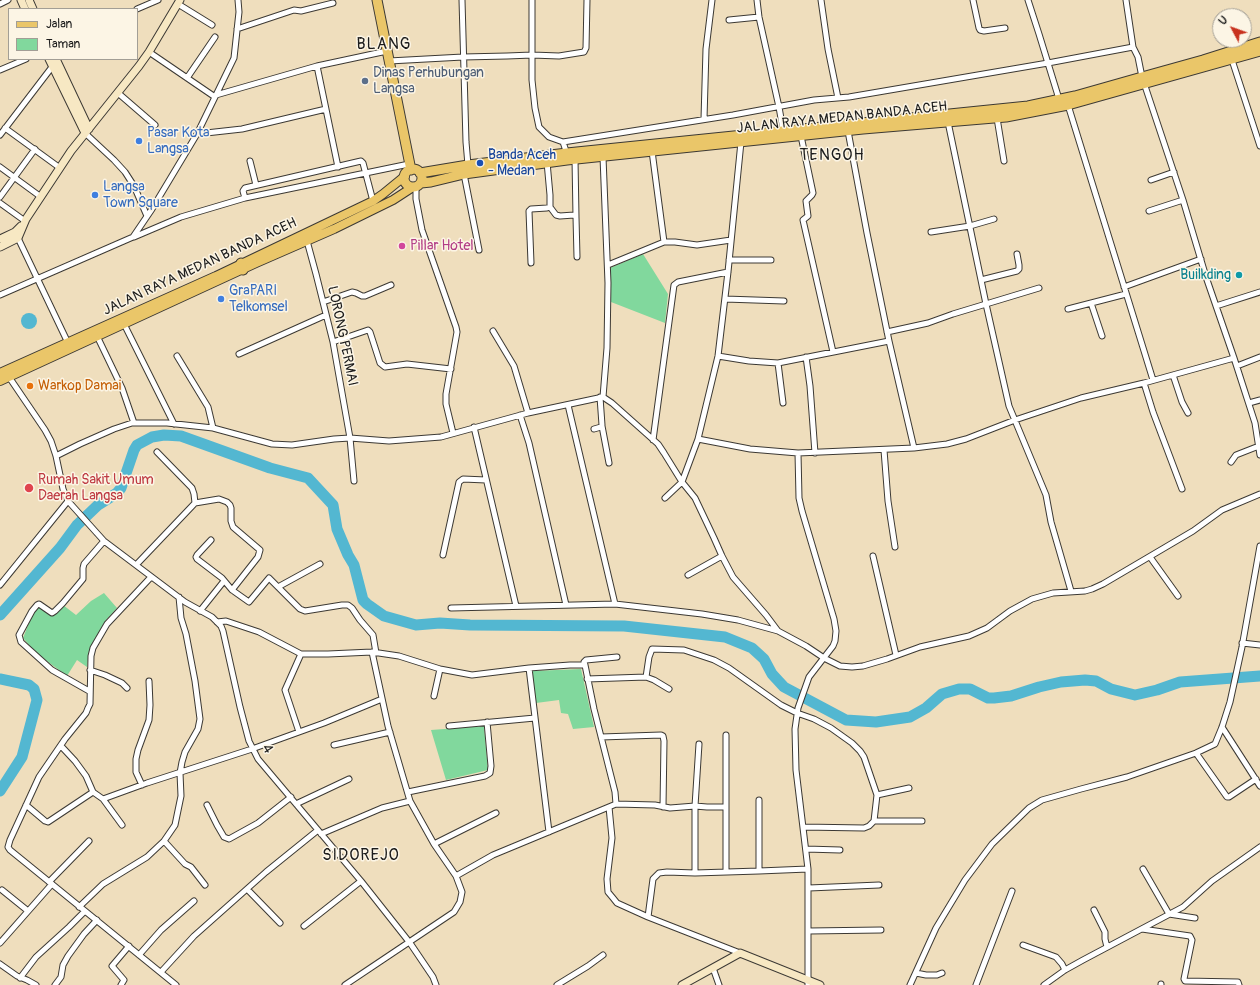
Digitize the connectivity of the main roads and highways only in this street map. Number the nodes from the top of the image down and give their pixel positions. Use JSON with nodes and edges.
{"nodes":[{"id":1,"x":378,"y":0,"type":"edge"},
{"id":2,"x":179,"y":2,"type":"edge"},
{"id":3,"x":1260,"y":42,"type":"edge"},
{"id":4,"x":1260,"y":51,"type":"edge"},
{"id":5,"x":49,"y":60,"type":"edge"},
{"id":6,"x":56,"y":60,"type":"edge"},
{"id":7,"x":1177,"y":71,"type":"junction"},
{"id":8,"x":1078,"y":98,"type":"junction"},
{"id":9,"x":863,"y":126,"type":"junction"},
{"id":10,"x":87,"y":131,"type":"junction"},
{"id":11,"x":570,"y":157,"type":"junction"},
{"id":12,"x":408,"y":170,"type":"junction"},
{"id":13,"x":420,"y":173,"type":"junction"},
{"id":14,"x":417,"y":185,"type":"junction"},
{"id":15,"x":16,"y":235,"type":"junction"},
{"id":16,"x":0,"y":239,"type":"edge"},
{"id":17,"x":0,"y":247,"type":"edge"},
{"id":18,"x":242,"y":267,"type":"junction"},
{"id":19,"x":69,"y":346,"type":"junction"},
{"id":20,"x":0,"y":374,"type":"edge"},
{"id":21,"x":0,"y":381,"type":"edge"},
{"id":22,"x":808,"y":983,"type":"edge"},
{"id":23,"x":682,"y":985,"type":"edge"},
{"id":24,"x":820,"y":985,"type":"edge"}],
"edges":[{"from":1,"to":12,"type":"highway"},
{"from":2,"to":10,"type":"main road"},
{"from":3,"to":7,"type":"highway","name":"JALAN RAYA MEDAN BANDA ACEH"},
{"from":4,"to":7,"type":"highway","name":"JALAN RAYA MEDAN BANDA ACEH"},
{"from":5,"to":10,"type":"main road"},
{"from":6,"to":10,"type":"main road"},
{"from":7,"to":8,"type":"highway","name":"JALAN RAYA MEDAN BANDA ACEH"},
{"from":8,"to":9,"type":"highway","name":"JALAN RAYA MEDAN BANDA ACEH"},
{"from":8,"to":9,"type":"highway","name":"JALAN RAYA MEDAN BANDA ACEH"},
{"from":9,"to":11,"type":"highway","name":"JALAN RAYA MEDAN BANDA ACEH"},
{"from":9,"to":11,"type":"highway","name":"JALAN RAYA MEDAN BANDA ACEH"},
{"from":10,"to":15,"type":"main road"},
{"from":11,"to":13,"type":"highway","name":"JALAN RAYA MEDAN BANDA ACEH"},
{"from":11,"to":14,"type":"highway","name":"JALAN RAYA MEDAN BANDA ACEH"},
{"from":12,"to":13,"type":"highway"},
{"from":12,"to":14,"type":"highway"},
{"from":12,"to":18,"type":"main road","name":"JALAN RAYA MEDAN BANDA ACEH"},
{"from":13,"to":14,"type":"highway"},
{"from":14,"to":18,"type":"main road"},
{"from":15,"to":16,"type":"main road"},
{"from":15,"to":17,"type":"main road"},
{"from":18,"to":19,"type":"main road","name":"JALAN RAYA MEDAN BANDA ACEH"},
{"from":18,"to":19,"type":"main road"},
{"from":19,"to":20,"type":"main road","name":"JALAN RAYA MEDAN BANDA ACEH"},
{"from":19,"to":21,"type":"main road"},
{"from":22,"to":23,"type":"main road"},
{"from":22,"to":24,"type":"main road"}]}
